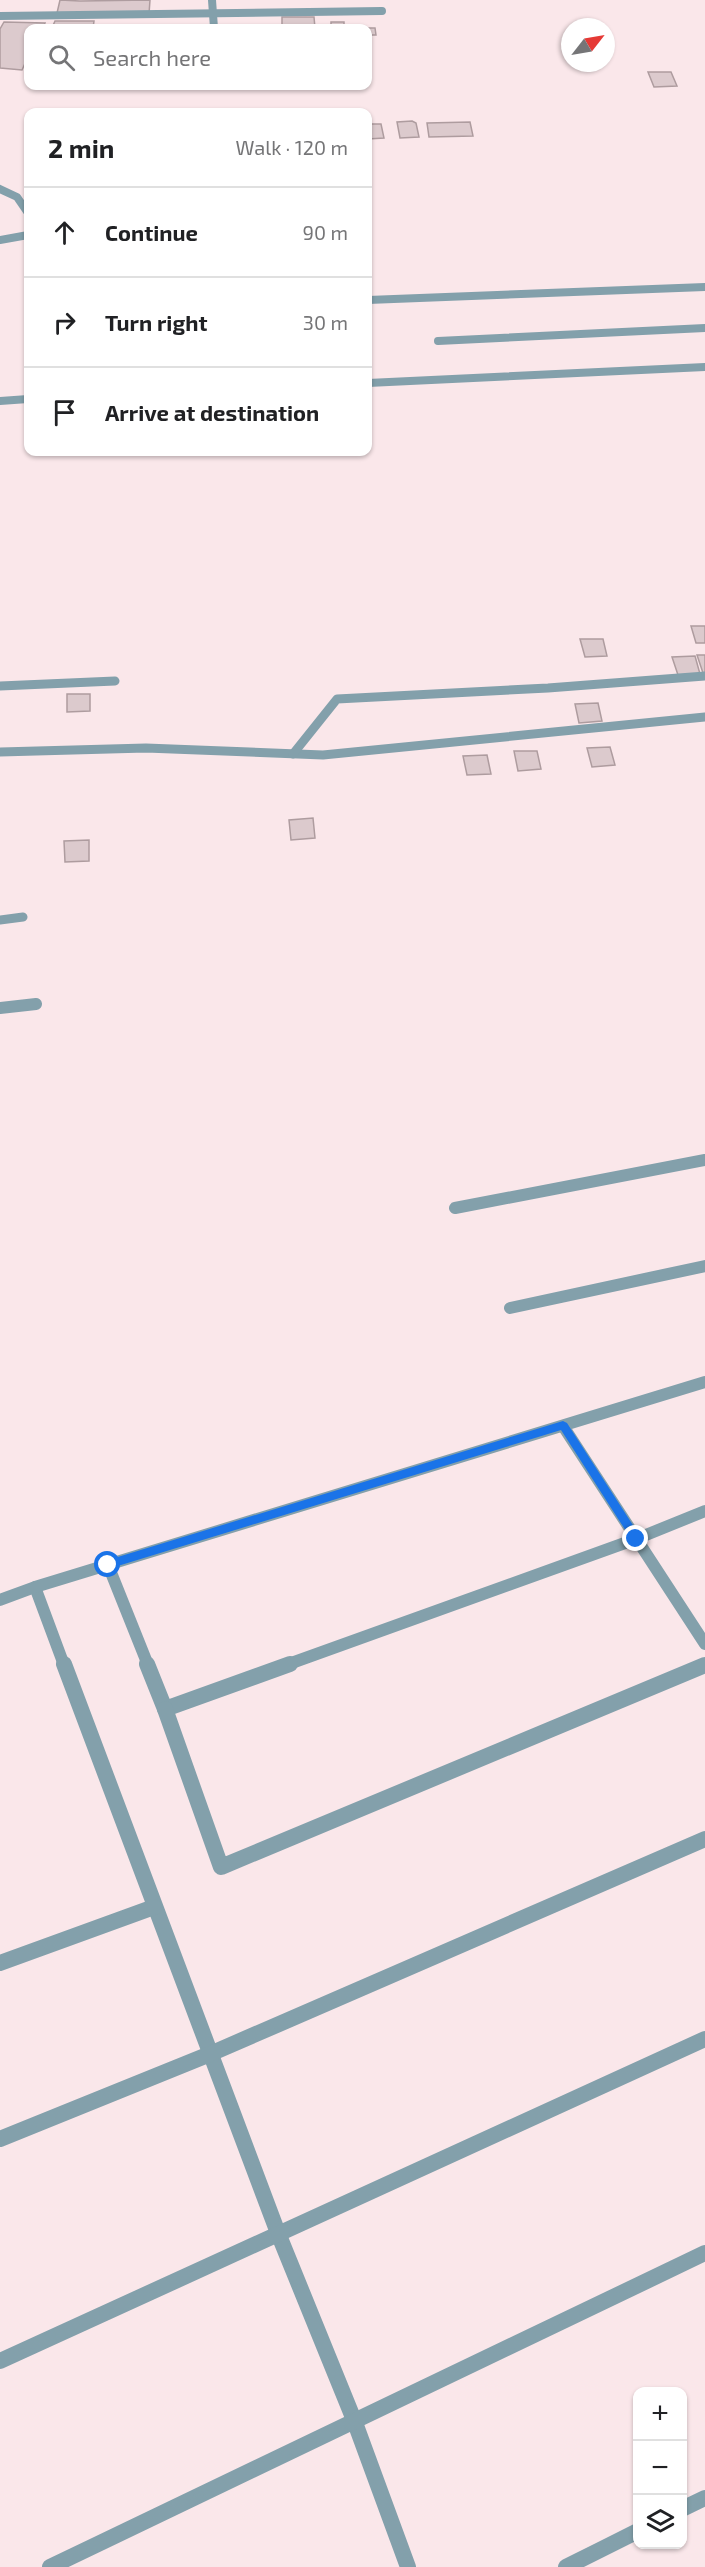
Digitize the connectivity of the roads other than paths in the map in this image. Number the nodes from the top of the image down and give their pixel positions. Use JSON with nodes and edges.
{"nodes":[{"id":1,"x":212,"y":0,"type":"edge"},
{"id":2,"x":382,"y":11,"type":"dead end"},
{"id":3,"x":213,"y":15,"type":"junction"},
{"id":4,"x":0,"y":16,"type":"edge"},
{"id":5,"x":214,"y":24,"type":"edge"},
{"id":6,"x":0,"y":189,"type":"edge"},
{"id":7,"x":24,"y":206,"type":"edge"},
{"id":8,"x":24,"y":236,"type":"edge"},
{"id":9,"x":0,"y":240,"type":"edge"},
{"id":10,"x":705,"y":287,"type":"edge"},
{"id":11,"x":372,"y":300,"type":"edge"},
{"id":12,"x":705,"y":328,"type":"edge"},
{"id":13,"x":438,"y":341,"type":"dead end"},
{"id":14,"x":705,"y":367,"type":"edge"},
{"id":15,"x":372,"y":383,"type":"edge"},
{"id":16,"x":24,"y":399,"type":"edge"},
{"id":17,"x":0,"y":401,"type":"edge"},
{"id":18,"x":705,"y":676,"type":"edge"},
{"id":19,"x":115,"y":681,"type":"dead end"},
{"id":20,"x":0,"y":686,"type":"edge"},
{"id":21,"x":705,"y":717,"type":"edge"},
{"id":22,"x":0,"y":752,"type":"edge"},
{"id":23,"x":293,"y":754,"type":"junction"},
{"id":24,"x":23,"y":917,"type":"dead end"},
{"id":25,"x":0,"y":920,"type":"edge"},
{"id":26,"x":36,"y":1004,"type":"dead end"},
{"id":27,"x":0,"y":1008,"type":"edge"},
{"id":28,"x":705,"y":1160,"type":"edge"},
{"id":29,"x":455,"y":1208,"type":"dead end"},
{"id":30,"x":705,"y":1266,"type":"edge"},
{"id":31,"x":510,"y":1308,"type":"dead end"},
{"id":32,"x":705,"y":1382,"type":"edge"},
{"id":33,"x":563,"y":1426,"type":"junction"},
{"id":34,"x":705,"y":1510,"type":"edge"},
{"id":35,"x":636,"y":1539,"type":"junction"},
{"id":36,"x":108,"y":1565,"type":"junction"},
{"id":37,"x":34,"y":1587,"type":"junction"},
{"id":38,"x":0,"y":1600,"type":"edge"},
{"id":39,"x":705,"y":1644,"type":"edge"},
{"id":40,"x":705,"y":1665,"type":"edge"},
{"id":41,"x":165,"y":1709,"type":"junction"},
{"id":42,"x":705,"y":1839,"type":"edge"},
{"id":43,"x":154,"y":1907,"type":"junction"},
{"id":44,"x":0,"y":1963,"type":"edge"},
{"id":45,"x":705,"y":2039,"type":"edge"},
{"id":46,"x":210,"y":2054,"type":"junction"},
{"id":47,"x":0,"y":2139,"type":"edge"},
{"id":48,"x":278,"y":2233,"type":"junction"},
{"id":49,"x":705,"y":2253,"type":"edge"},
{"id":50,"x":0,"y":2361,"type":"edge"},
{"id":51,"x":354,"y":2421,"type":"junction"},
{"id":52,"x":705,"y":2498,"type":"edge"},
{"id":53,"x":687,"y":2507,"type":"edge"},
{"id":54,"x":633,"y":2534,"type":"edge"},
{"id":55,"x":50,"y":2567,"type":"edge"},
{"id":56,"x":408,"y":2567,"type":"edge"},
{"id":57,"x":566,"y":2567,"type":"edge"}],
"edges":[{"from":1,"to":3,"type":"street"},
{"from":2,"to":3,"type":"street"},
{"from":3,"to":4,"type":"street"},
{"from":3,"to":5,"type":"street"},
{"from":6,"to":7,"type":"street"},
{"from":8,"to":9,"type":"street"},
{"from":10,"to":11,"type":"street"},
{"from":12,"to":13,"type":"street"},
{"from":14,"to":15,"type":"street"},
{"from":16,"to":17,"type":"street"},
{"from":18,"to":23,"type":"street"},
{"from":19,"to":20,"type":"street"},
{"from":21,"to":23,"type":"street"},
{"from":22,"to":23,"type":"street"},
{"from":24,"to":25,"type":"street"},
{"from":26,"to":27,"type":"street"},
{"from":28,"to":29,"type":"street"},
{"from":30,"to":31,"type":"street"},
{"from":32,"to":33,"type":"street"},
{"from":33,"to":35,"type":"street"},
{"from":33,"to":36,"type":"street"},
{"from":34,"to":35,"type":"street"},
{"from":35,"to":39,"type":"street"},
{"from":35,"to":41,"type":"street"},
{"from":36,"to":37,"type":"street"},
{"from":36,"to":41,"type":"street"},
{"from":37,"to":38,"type":"street"},
{"from":37,"to":43,"type":"street"},
{"from":40,"to":41,"type":"street"},
{"from":42,"to":46,"type":"street"},
{"from":43,"to":44,"type":"street"},
{"from":43,"to":46,"type":"street"},
{"from":45,"to":48,"type":"street"},
{"from":46,"to":47,"type":"street"},
{"from":46,"to":48,"type":"street"},
{"from":48,"to":50,"type":"street"},
{"from":48,"to":51,"type":"street"},
{"from":49,"to":51,"type":"street"},
{"from":51,"to":55,"type":"street"},
{"from":51,"to":56,"type":"street"},
{"from":52,"to":53,"type":"street"},
{"from":54,"to":57,"type":"street"}]}
